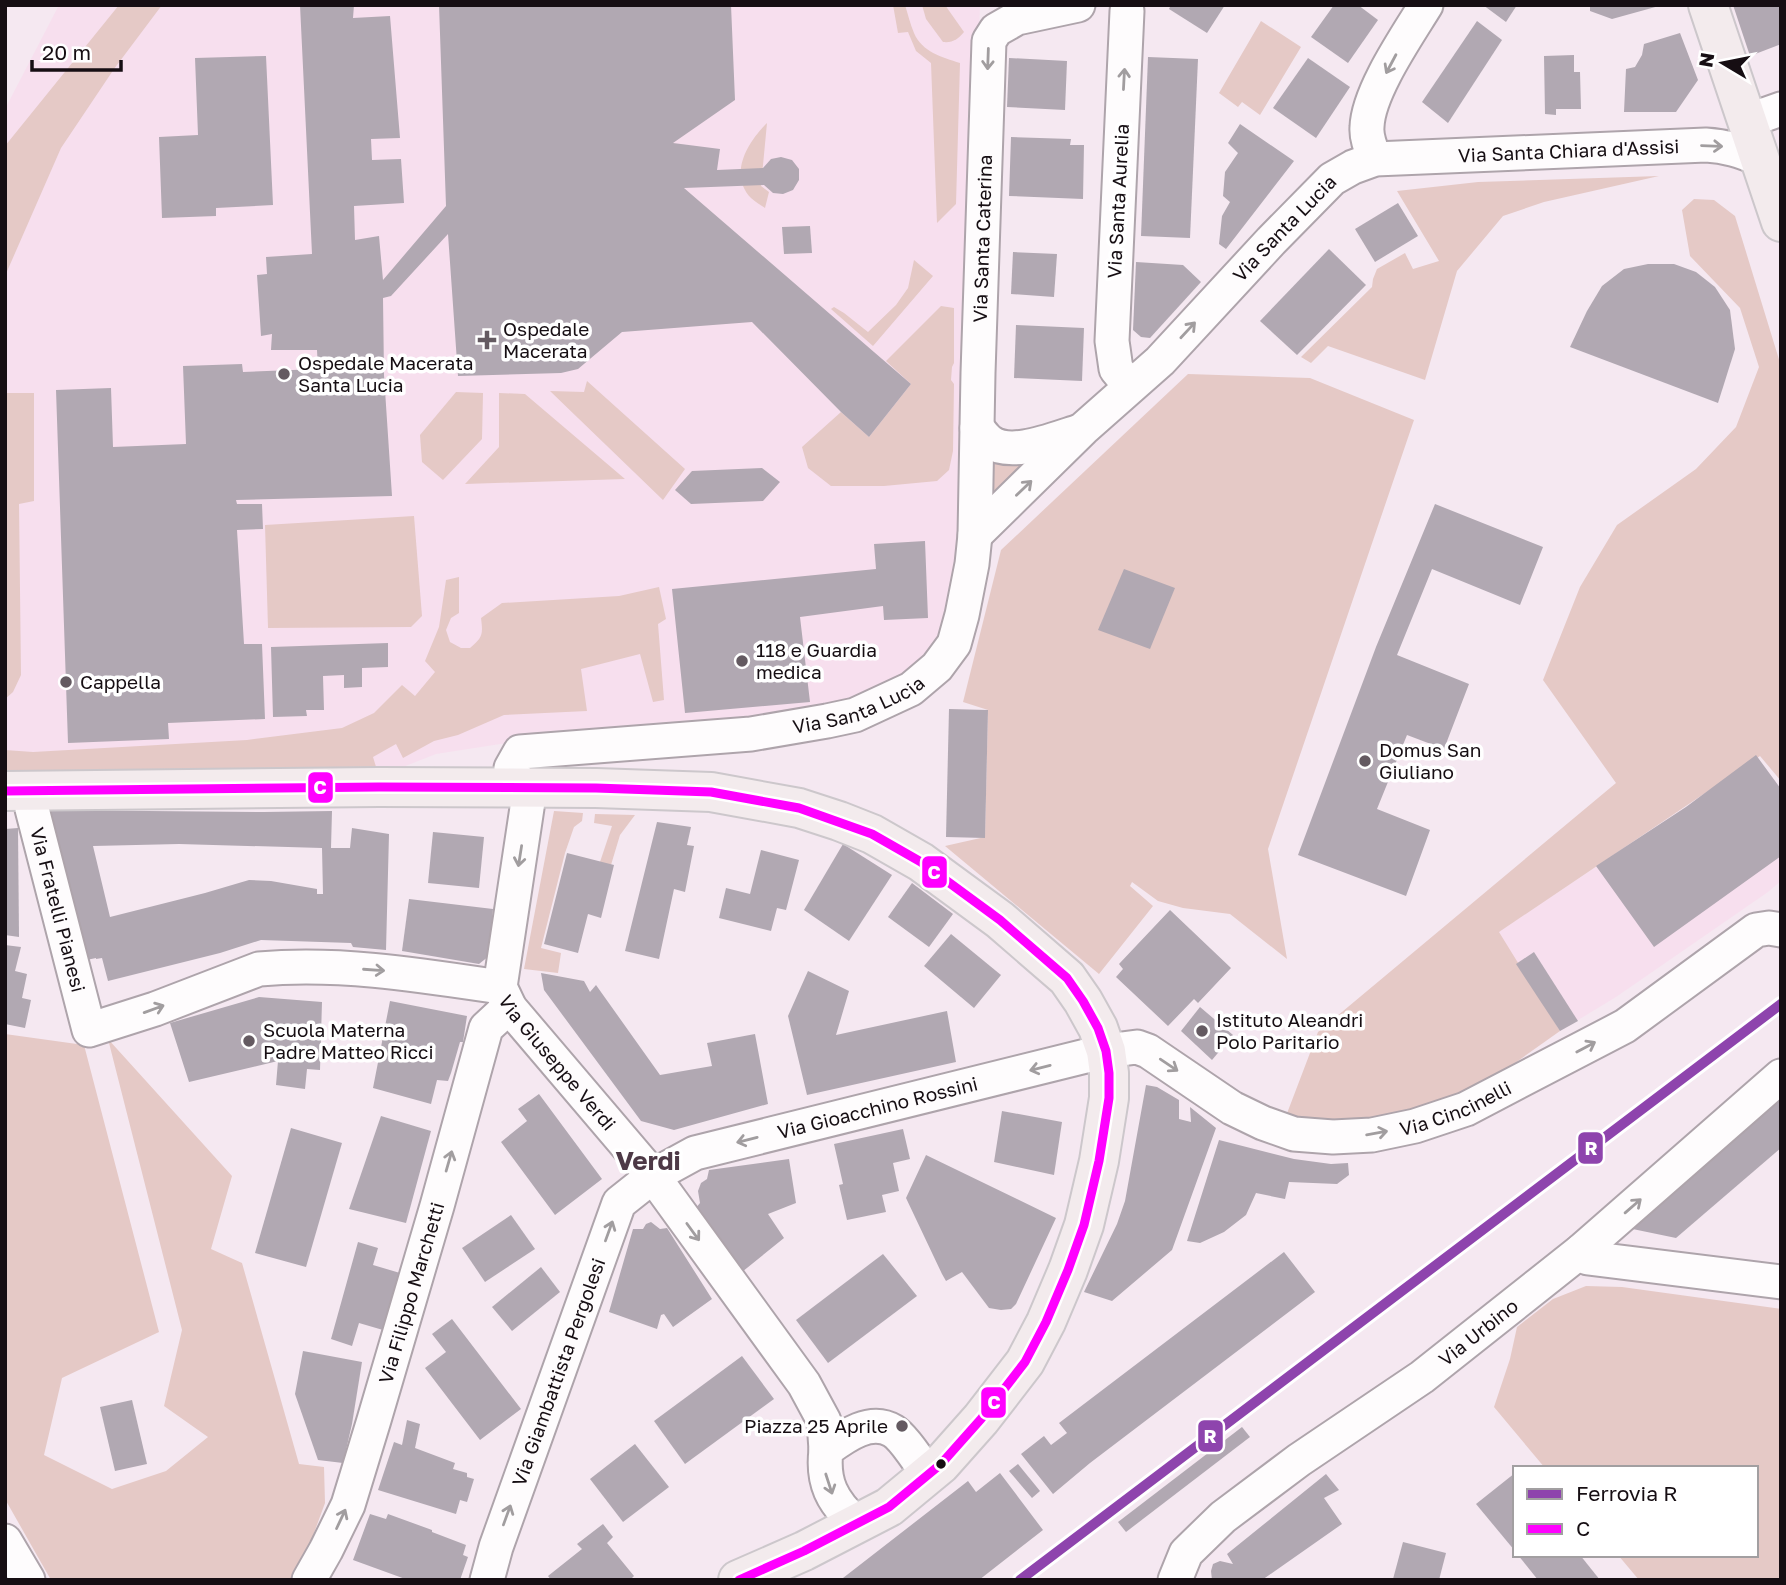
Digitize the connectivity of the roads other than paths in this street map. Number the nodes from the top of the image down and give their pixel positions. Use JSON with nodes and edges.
{"nodes":[{"id":1,"x":1078,"y":5,"type":"edge"},
{"id":2,"x":1084,"y":5,"type":"edge"},
{"id":3,"x":1426,"y":5,"type":"edge"},
{"id":4,"x":1708,"y":5,"type":"edge"},
{"id":5,"x":1129,"y":8,"type":"edge"},
{"id":6,"x":1764,"y":115,"type":"edge"},
{"id":7,"x":1375,"y":159,"type":"junction"},
{"id":8,"x":1760,"y":159,"type":"junction"},
{"id":9,"x":1781,"y":222,"type":"edge"},
{"id":10,"x":1130,"y":386,"type":"junction"},
{"id":11,"x":977,"y":428,"type":"junction"},
{"id":12,"x":1083,"y":429,"type":"junction"},
{"id":13,"x":975,"y":536,"type":"junction"},
{"id":14,"x":521,"y":788,"type":"junction"},
{"id":15,"x":19,"y":791,"type":"edge"},
{"id":16,"x":1781,"y":930,"type":"edge"},
{"id":17,"x":505,"y":997,"type":"junction"},
{"id":18,"x":89,"y":1030,"type":"joint"},
{"id":19,"x":1106,"y":1051,"type":"junction"},
{"id":20,"x":1781,"y":1076,"type":"edge"},
{"id":21,"x":653,"y":1176,"type":"junction"},
{"id":22,"x":1581,"y":1251,"type":"junction"},
{"id":23,"x":1781,"y":1282,"type":"edge"},
{"id":24,"x":826,"y":1450,"type":"junction"},
{"id":25,"x":928,"y":1475,"type":"junction"},
{"id":26,"x":856,"y":1523,"type":"junction"},
{"id":27,"x":5,"y":1541,"type":"edge"},
{"id":28,"x":753,"y":1576,"type":"edge"},
{"id":29,"x":29,"y":1580,"type":"edge"},
{"id":30,"x":309,"y":1580,"type":"edge"},
{"id":31,"x":487,"y":1580,"type":"edge"},
{"id":32,"x":1175,"y":1580,"type":"edge"}],
"edges":[{"from":1,"to":11,"type":"street","name":"Via Santa Caterina","one_way":true},
{"from":2,"to":5,"type":"street"},
{"from":3,"to":7,"type":"street","one_way":true},
{"from":4,"to":6,"type":"main road"},
{"from":10,"to":5,"type":"street","name":"Via Santa Aurelia","one_way":true},
{"from":6,"to":8,"type":"main road"},
{"from":7,"to":8,"type":"street","name":"Via Santa Chiara d'Assisi","one_way":true},
{"from":10,"to":7,"type":"street","name":"Via Santa Lucia","one_way":true},
{"from":8,"to":9,"type":"main road"},
{"from":10,"to":12,"type":"street","name":"Via Santa Lucia"},
{"from":11,"to":12,"type":"street","name":"Via Santa Lucia"},
{"from":11,"to":13,"type":"street","name":"Via Santa Caterina"},
{"from":13,"to":12,"type":"street","name":"Via Santa Lucia","one_way":true},
{"from":13,"to":14,"type":"street","name":"Via Santa Lucia"},
{"from":14,"to":15,"type":"main road"},
{"from":14,"to":17,"type":"street","one_way":true},
{"from":14,"to":19,"type":"main road"},
{"from":15,"to":18,"type":"street","name":"Via Fratelli Pianesi"},
{"from":19,"to":16,"type":"street","name":"Via Cincinelli","one_way":true},
{"from":18,"to":17,"type":"street","name":"Via Giuseppe Verdi","one_way":true},
{"from":17,"to":21,"type":"street","name":"Via Giuseppe Verdi"},
{"from":30,"to":17,"type":"street","name":"Via Filippo Marchetti","one_way":true},
{"from":19,"to":21,"type":"street","name":"Via Gioacchino Rossini","one_way":true},
{"from":19,"to":25,"type":"main road"},
{"from":22,"to":20,"type":"street","name":"Via Urbino","one_way":true},
{"from":21,"to":24,"type":"street","name":"Via Giuseppe Verdi","one_way":true},
{"from":31,"to":21,"type":"street","name":"Via Giambattista Pergolesi","one_way":true},
{"from":22,"to":23,"type":"street"},
{"from":22,"to":32,"type":"street","name":"Via Urbino"},
{"from":24,"to":25,"type":"street"},
{"from":24,"to":26,"type":"street","one_way":true},
{"from":25,"to":26,"type":"main road"},
{"from":26,"to":28,"type":"main road"},
{"from":27,"to":29,"type":"street"}]}
